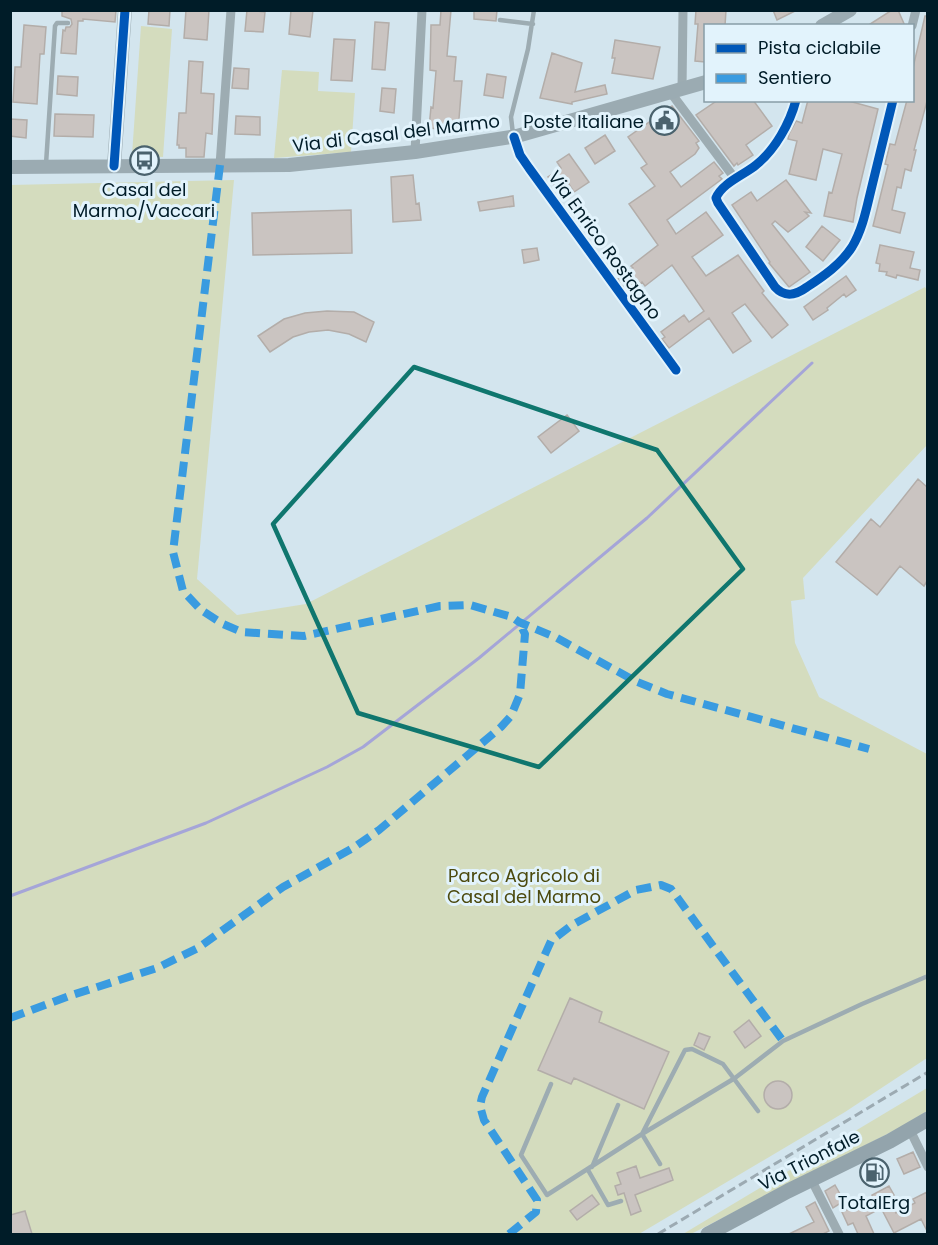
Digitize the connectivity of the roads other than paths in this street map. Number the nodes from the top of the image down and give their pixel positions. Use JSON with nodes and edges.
{"nodes":[{"id":1,"x":124,"y":10,"type":"edge"},
{"id":2,"x":231,"y":10,"type":"edge"},
{"id":3,"x":422,"y":10,"type":"edge"},
{"id":4,"x":534,"y":10,"type":"edge"},
{"id":5,"x":683,"y":10,"type":"edge"},
{"id":6,"x":846,"y":12,"type":"edge"},
{"id":7,"x":500,"y":20,"type":"dead end"},
{"id":8,"x":68,"y":23,"type":"dead end"},
{"id":9,"x":533,"y":24,"type":"junction"},
{"id":10,"x":825,"y":24,"type":"edge"},
{"id":11,"x":704,"y":82,"type":"edge"},
{"id":12,"x":676,"y":91,"type":"junction"},
{"id":13,"x":795,"y":102,"type":"edge"},
{"id":14,"x":893,"y":102,"type":"edge"},
{"id":15,"x":514,"y":137,"type":"junction"},
{"id":16,"x":414,"y":152,"type":"junction"},
{"id":17,"x":220,"y":165,"type":"junction"},
{"id":18,"x":114,"y":166,"type":"junction"},
{"id":19,"x":10,"y":167,"type":"edge"},
{"id":20,"x":46,"y":167,"type":"junction"},
{"id":21,"x":736,"y":180,"type":"junction"},
{"id":22,"x":676,"y":370,"type":"dead end"},
{"id":23,"x":927,"y":976,"type":"edge"},
{"id":24,"x":735,"y":1078,"type":"junction"},
{"id":25,"x":551,"y":1084,"type":"dead end"},
{"id":26,"x":618,"y":1106,"type":"dead end"},
{"id":27,"x":758,"y":1111,"type":"dead end"},
{"id":28,"x":927,"y":1119,"type":"edge"},
{"id":29,"x":910,"y":1130,"type":"junction"},
{"id":30,"x":642,"y":1134,"type":"junction"},
{"id":31,"x":660,"y":1164,"type":"dead end"},
{"id":32,"x":927,"y":1167,"type":"edge"},
{"id":33,"x":590,"y":1168,"type":"junction"},
{"id":34,"x":811,"y":1179,"type":"junction"},
{"id":35,"x":621,"y":1201,"type":"dead end"},
{"id":36,"x":708,"y":1234,"type":"edge"},
{"id":37,"x":839,"y":1234,"type":"edge"}],
"edges":[{"from":1,"to":18,"type":"main road"},
{"from":2,"to":17,"type":"street"},
{"from":3,"to":16,"type":"street"},
{"from":4,"to":9,"type":"lane"},
{"from":5,"to":12,"type":"street"},
{"from":6,"to":10,"type":"main road"},
{"from":7,"to":9,"type":"lane"},
{"from":8,"to":20,"type":"lane"},
{"from":9,"to":15,"type":"lane"},
{"from":11,"to":12,"type":"main road","name":"Via di Casal del Marmo"},
{"from":12,"to":15,"type":"main road","name":"Via di Casal del Marmo"},
{"from":12,"to":21,"type":"street"},
{"from":13,"to":21,"type":"street"},
{"from":14,"to":21,"type":"street"},
{"from":15,"to":16,"type":"main road","name":"Via di Casal del Marmo"},
{"from":15,"to":22,"type":"street","name":"Via Enrico Rostagno"},
{"from":16,"to":17,"type":"main road","name":"Via di Casal del Marmo"},
{"from":17,"to":18,"type":"main road","name":"Via di Casal del Marmo"},
{"from":18,"to":20,"type":"main road","name":"Via di Casal del Marmo"},
{"from":19,"to":20,"type":"main road","name":"Via di Casal del Marmo"},
{"from":23,"to":24,"type":"lane"},
{"from":24,"to":27,"type":"lane"},
{"from":24,"to":30,"type":"lane"},
{"from":24,"to":30,"type":"lane"},
{"from":25,"to":33,"type":"lane"},
{"from":26,"to":33,"type":"lane"},
{"from":28,"to":29,"type":"main road","name":"Via Trionfale"},
{"from":29,"to":32,"type":"street"},
{"from":29,"to":34,"type":"main road","name":"Via Trionfale"},
{"from":30,"to":31,"type":"lane"},
{"from":30,"to":33,"type":"lane"},
{"from":33,"to":35,"type":"lane"},
{"from":34,"to":36,"type":"main road","name":"Via Trionfale"},
{"from":34,"to":37,"type":"street"}]}
